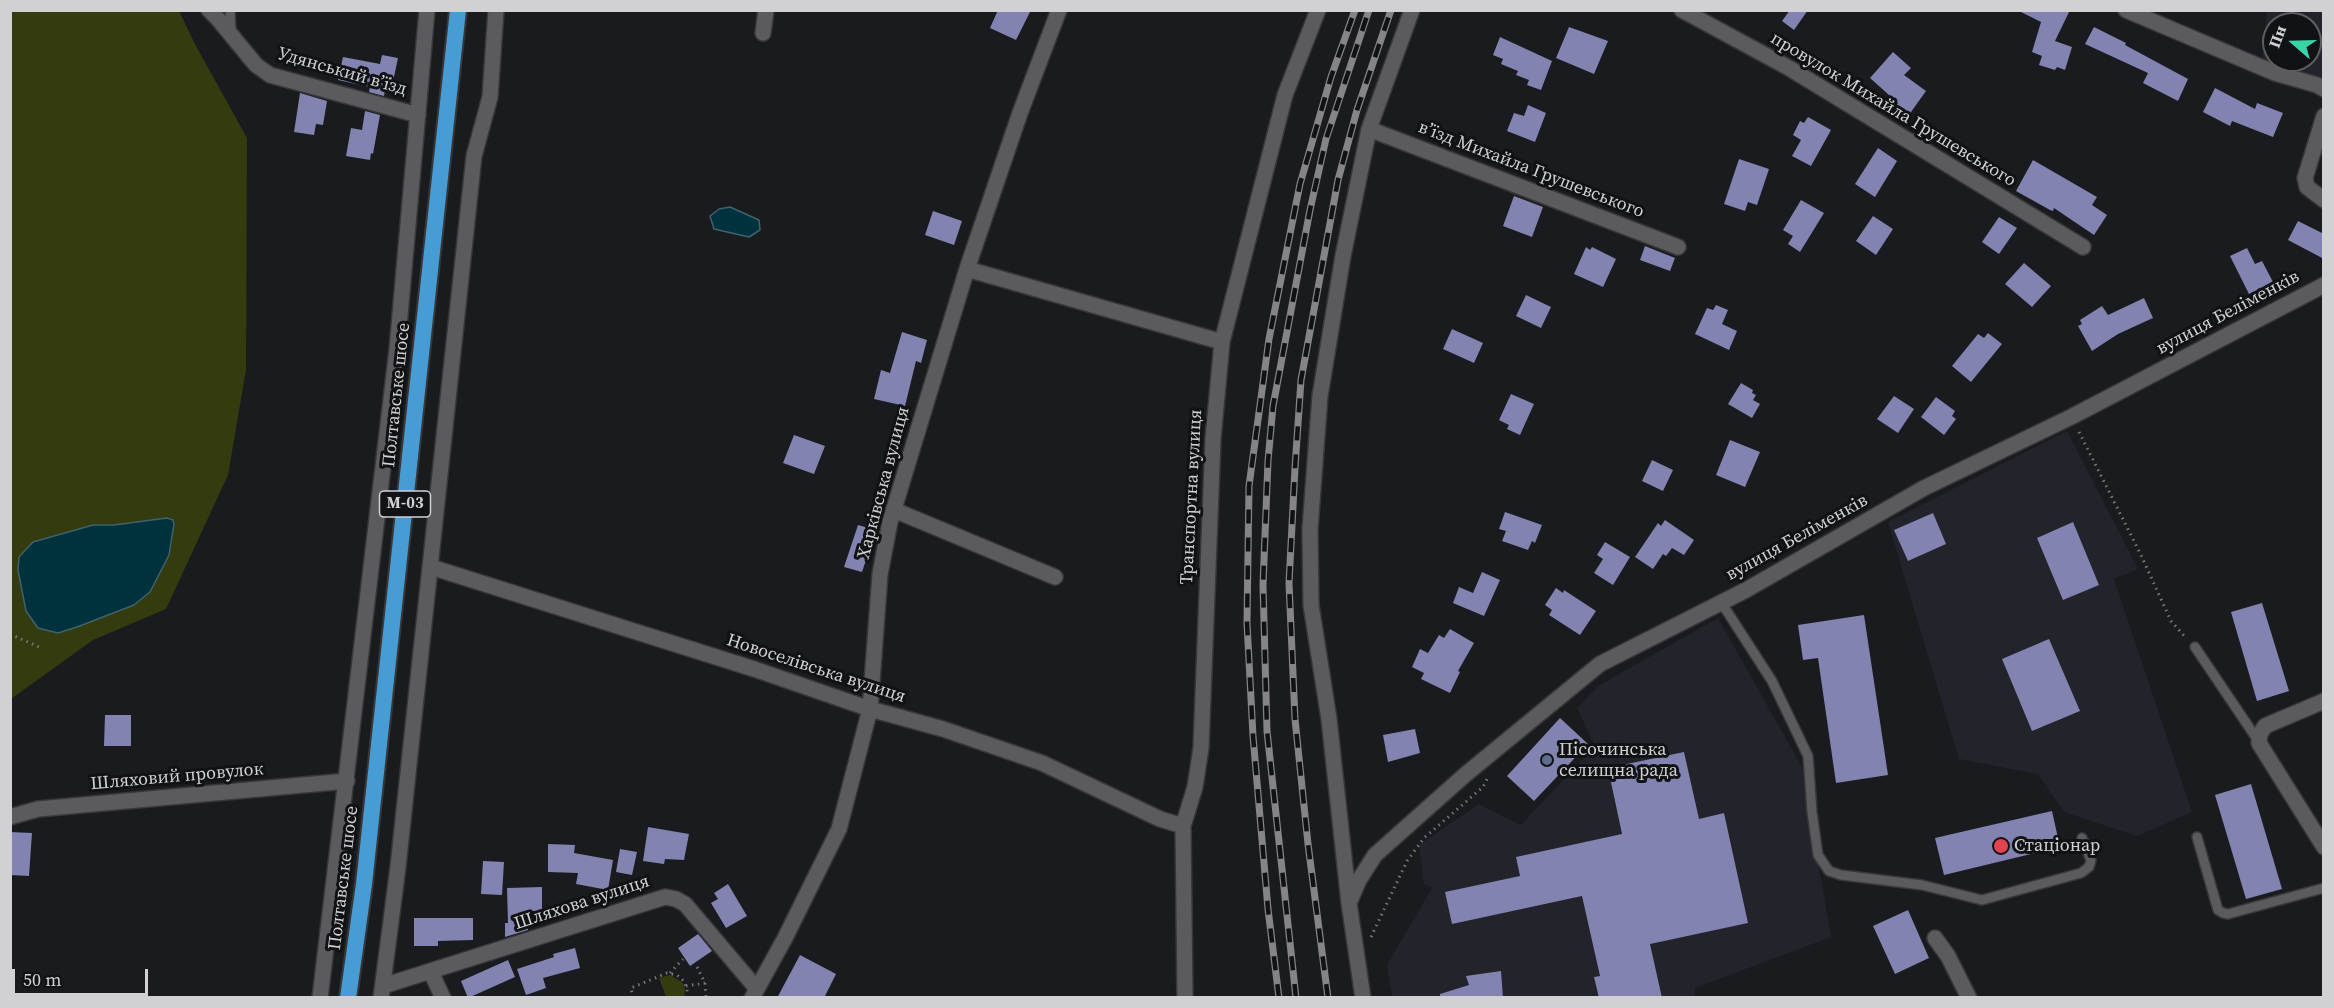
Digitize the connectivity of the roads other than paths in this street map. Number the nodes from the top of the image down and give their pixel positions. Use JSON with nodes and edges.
{"nodes":[{"id":1,"x":209,"y":10,"type":"edge"},
{"id":2,"x":230,"y":10,"type":"edge"},
{"id":3,"x":427,"y":10,"type":"edge"},
{"id":4,"x":458,"y":10,"type":"edge"},
{"id":5,"x":496,"y":10,"type":"edge"},
{"id":6,"x":766,"y":10,"type":"edge"},
{"id":7,"x":1059,"y":10,"type":"edge"},
{"id":8,"x":1318,"y":10,"type":"edge"},
{"id":9,"x":1412,"y":10,"type":"edge"},
{"id":10,"x":1682,"y":10,"type":"edge"},
{"id":11,"x":2126,"y":10,"type":"edge"},
{"id":12,"x":763,"y":33,"type":"dead end"},
{"id":13,"x":231,"y":34,"type":"junction"},
{"id":14,"x":2324,"y":89,"type":"edge"},
{"id":15,"x":418,"y":115,"type":"junction"},
{"id":16,"x":2324,"y":116,"type":"edge"},
{"id":17,"x":1369,"y":129,"type":"junction"},
{"id":18,"x":2324,"y":200,"type":"edge"},
{"id":19,"x":1678,"y":247,"type":"dead end"},
{"id":20,"x":2083,"y":247,"type":"dead end"},
{"id":21,"x":967,"y":269,"type":"junction"},
{"id":22,"x":2324,"y":285,"type":"edge"},
{"id":23,"x":1222,"y":342,"type":"junction"},
{"id":24,"x":894,"y":510,"type":"junction"},
{"id":25,"x":430,"y":567,"type":"junction"},
{"id":26,"x":1055,"y":578,"type":"dead end"},
{"id":27,"x":1721,"y":602,"type":"junction"},
{"id":28,"x":2195,"y":647,"type":"road end"},
{"id":29,"x":2324,"y":701,"type":"edge"},
{"id":30,"x":870,"y":709,"type":"junction"},
{"id":31,"x":2259,"y":743,"type":"junction"},
{"id":32,"x":348,"y":781,"type":"junction"},
{"id":33,"x":10,"y":817,"type":"edge"},
{"id":34,"x":1183,"y":826,"type":"junction"},
{"id":35,"x":2197,"y":837,"type":"dead end"},
{"id":36,"x":2082,"y":838,"type":"dead end"},
{"id":37,"x":2324,"y":847,"type":"edge"},
{"id":38,"x":2324,"y":888,"type":"edge"},
{"id":39,"x":1349,"y":903,"type":"junction"},
{"id":40,"x":1935,"y":938,"type":"dead end"},
{"id":41,"x":431,"y":972,"type":"junction"},
{"id":42,"x":382,"y":992,"type":"edge"},
{"id":43,"x":756,"y":994,"type":"edge"},
{"id":44,"x":320,"y":998,"type":"edge"},
{"id":45,"x":348,"y":998,"type":"edge"},
{"id":46,"x":443,"y":998,"type":"edge"},
{"id":47,"x":1185,"y":998,"type":"edge"},
{"id":48,"x":1363,"y":998,"type":"edge"},
{"id":49,"x":1969,"y":998,"type":"edge"}],
"edges":[{"from":1,"to":13,"type":"street","name":"Удянський в’їзд"},
{"from":2,"to":13,"type":"lane"},
{"from":3,"to":15,"type":"street"},
{"from":4,"to":45,"type":"highway","name":"Полтавське шосе","number":"М-03"},
{"from":5,"to":25,"type":"street"},
{"from":6,"to":12,"type":"street"},
{"from":7,"to":21,"type":"street","name":"Харківська вулиця"},
{"from":8,"to":23,"type":"street","name":"Транспортна вулиця"},
{"from":9,"to":17,"type":"street"},
{"from":10,"to":20,"type":"street","name":"провулок Михайла Грушевського"},
{"from":11,"to":14,"type":"street"},
{"from":13,"to":15,"type":"street","name":"Удянський в’їзд"},
{"from":15,"to":32,"type":"street"},
{"from":16,"to":18,"type":"street"},
{"from":17,"to":19,"type":"street","name":"в’їзд Михайла Грушевського"},
{"from":17,"to":39,"type":"street"},
{"from":21,"to":23,"type":"street"},
{"from":21,"to":24,"type":"street","name":"Харківська вулиця"},
{"from":22,"to":27,"type":"street","name":"вулиця Беліменків"},
{"from":23,"to":34,"type":"street","name":"Транспортна вулиця"},
{"from":24,"to":26,"type":"street"},
{"from":24,"to":30,"type":"street","name":"Харківська вулиця"},
{"from":25,"to":30,"type":"street","name":"Новоселівська вулиця"},
{"from":25,"to":42,"type":"street"},
{"from":27,"to":36,"type":"lane"},
{"from":27,"to":39,"type":"street","name":"вулиця Беліменків"},
{"from":28,"to":31,"type":"lane"},
{"from":29,"to":31,"type":"street"},
{"from":30,"to":34,"type":"street","name":"Новоселівська вулиця"},
{"from":30,"to":43,"type":"street","name":"Харківська вулиця"},
{"from":31,"to":37,"type":"street"},
{"from":32,"to":33,"type":"street","name":"Шляховий провулок"},
{"from":32,"to":44,"type":"street"},
{"from":34,"to":47,"type":"street","name":"Транспортна вулиця"},
{"from":35,"to":38,"type":"lane"},
{"from":39,"to":48,"type":"street"},
{"from":40,"to":49,"type":"street"},
{"from":41,"to":42,"type":"street","name":"Шляхова вулиця"},
{"from":41,"to":43,"type":"street","name":"Шляхова вулиця"},
{"from":41,"to":46,"type":"street"}]}
